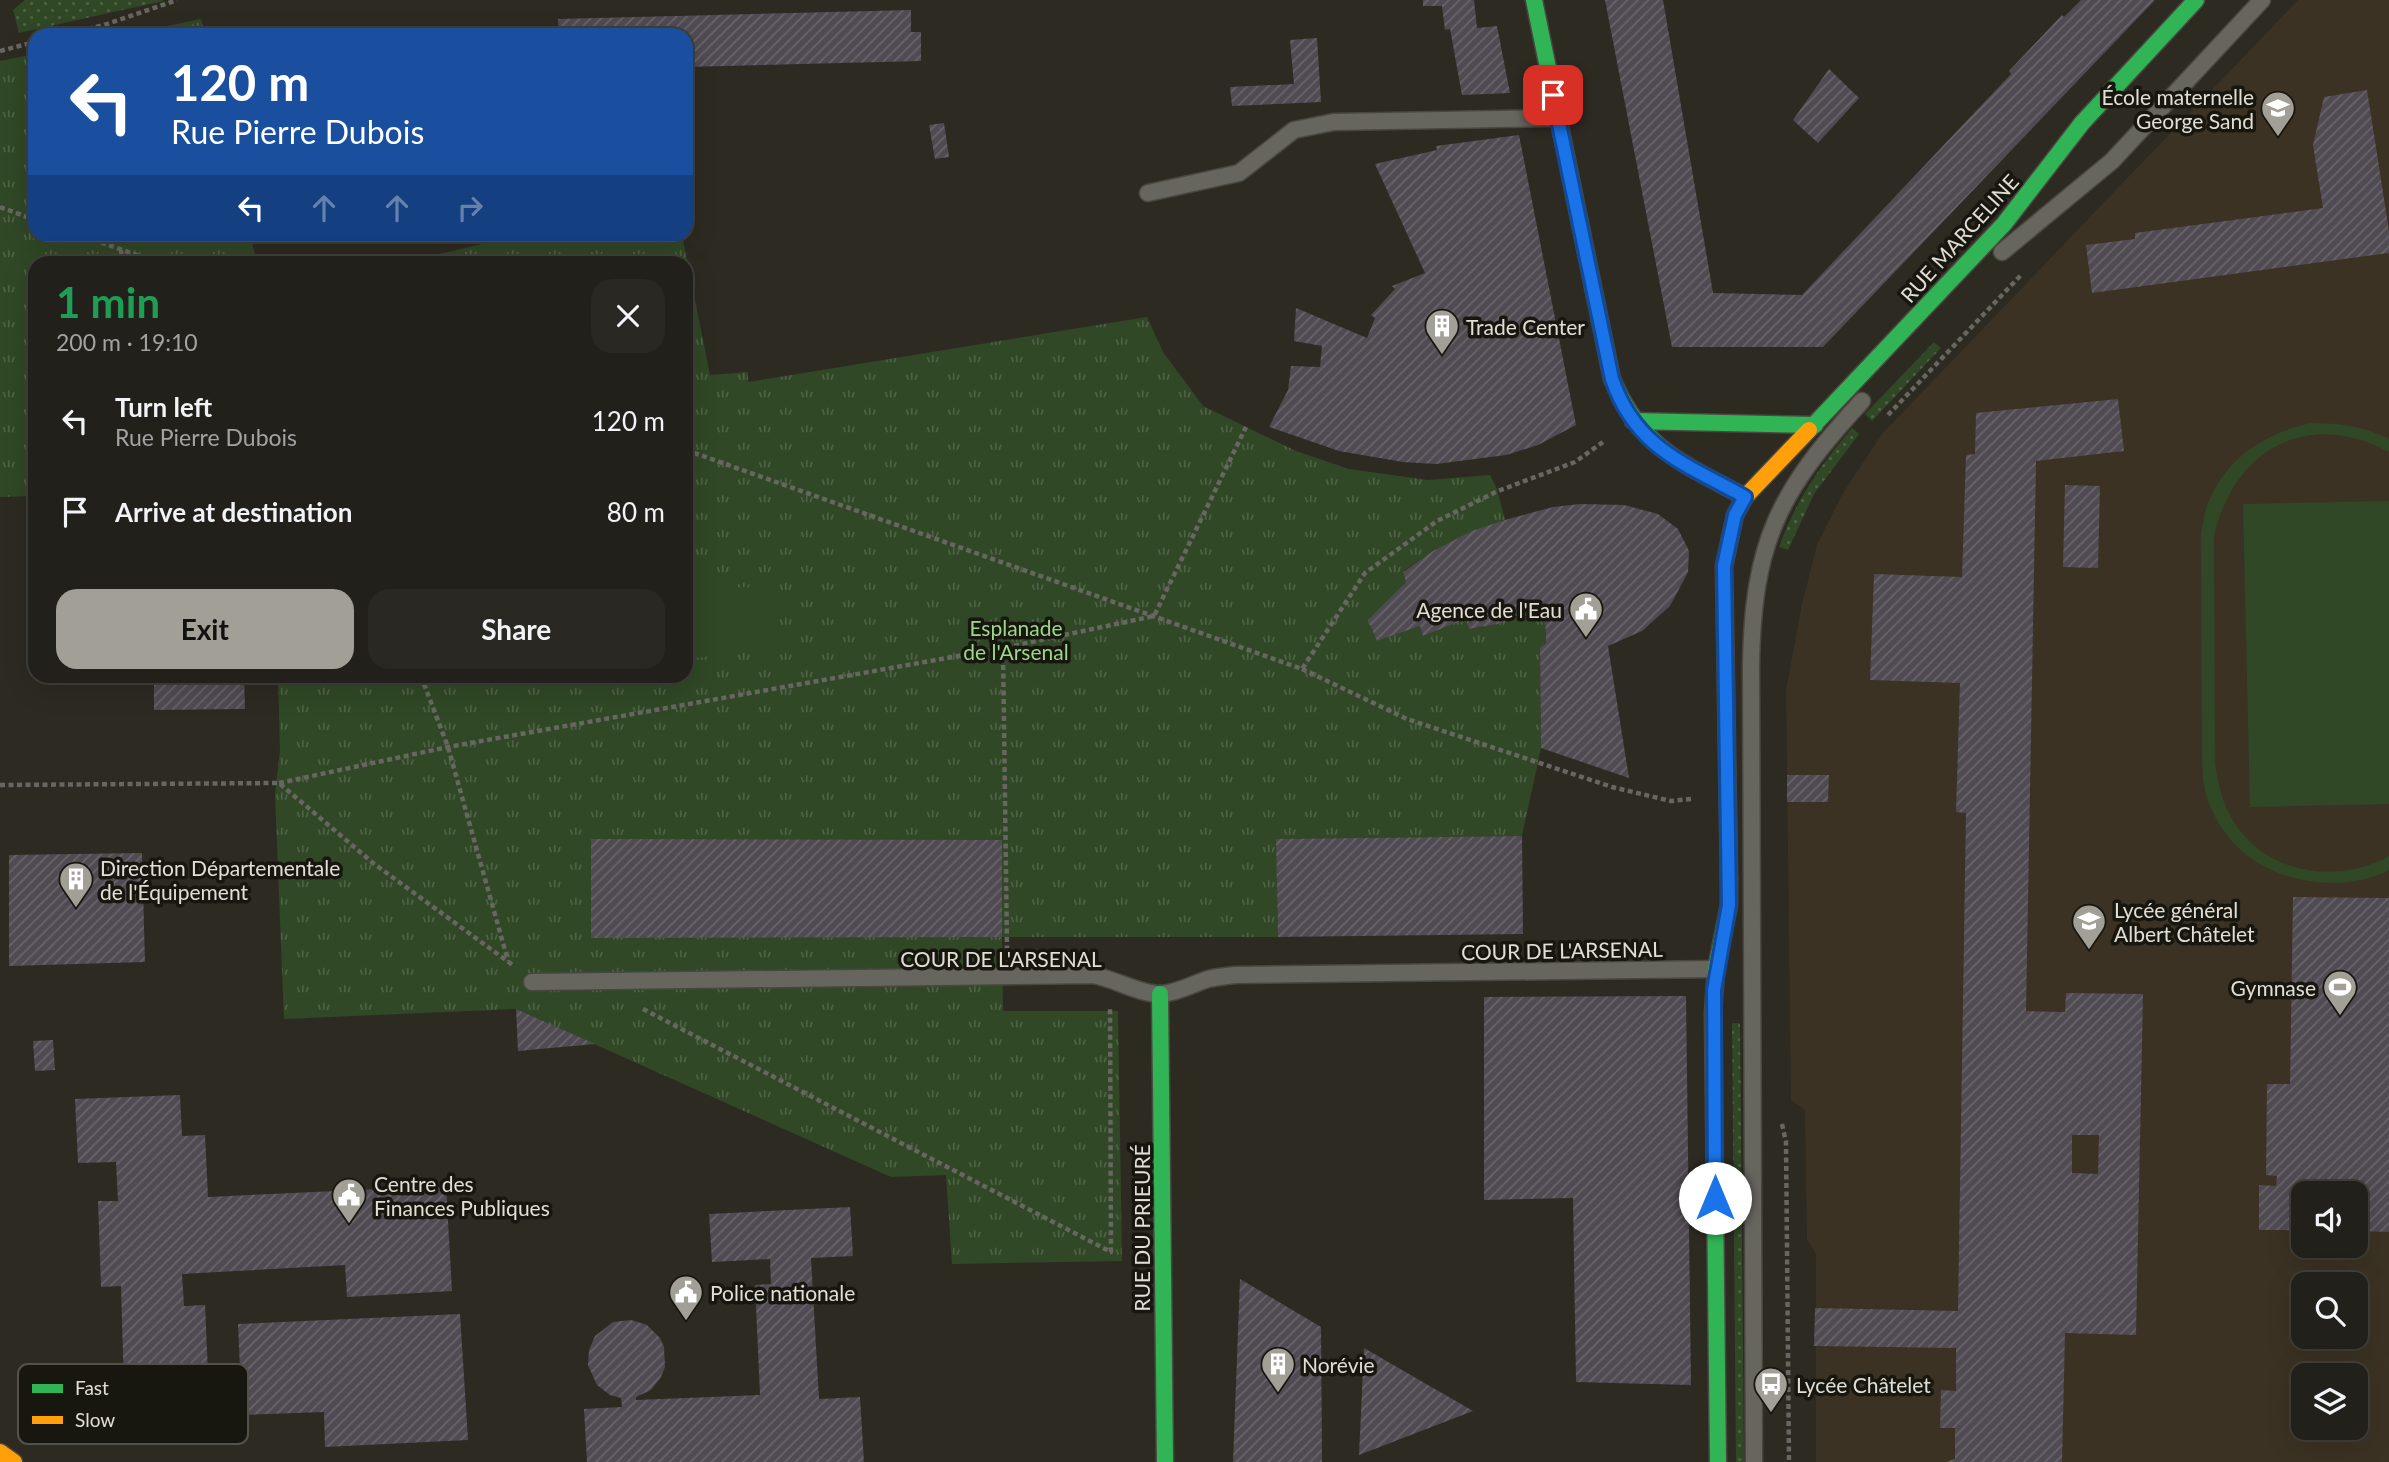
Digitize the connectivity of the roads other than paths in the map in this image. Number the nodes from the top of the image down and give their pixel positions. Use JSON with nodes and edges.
{"nodes":[{"id":1,"x":1534,"y":0,"type":"edge"},
{"id":2,"x":2196,"y":0,"type":"edge"},
{"id":3,"x":2262,"y":0,"type":"edge"},
{"id":4,"x":1558,"y":118,"type":"junction"},
{"id":5,"x":1148,"y":193,"type":"dead end"},
{"id":6,"x":1990,"y":264,"type":"dead end"},
{"id":7,"x":1877,"y":385,"type":"dead end"},
{"id":8,"x":1633,"y":421,"type":"junction"},
{"id":9,"x":1815,"y":425,"type":"junction"},
{"id":10,"x":1745,"y":497,"type":"junction"},
{"id":11,"x":1716,"y":969,"type":"junction"},
{"id":12,"x":532,"y":982,"type":"road end"},
{"id":13,"x":1160,"y":994,"type":"junction"},
{"id":14,"x":0,"y":1452,"type":"edge"},
{"id":15,"x":14,"y":1462,"type":"edge"},
{"id":16,"x":1165,"y":1462,"type":"edge"},
{"id":17,"x":1718,"y":1462,"type":"edge"},
{"id":18,"x":1754,"y":1462,"type":"edge"}],
"edges":[{"from":1,"to":4,"type":"street"},
{"from":2,"to":9,"type":"street","name":"RUE MARCELINE"},
{"from":3,"to":6,"type":"lane"},
{"from":4,"to":5,"type":"lane"},
{"from":4,"to":8,"type":"street"},
{"from":7,"to":18,"type":"lane"},
{"from":8,"to":9,"type":"street"},
{"from":8,"to":10,"type":"street"},
{"from":9,"to":10,"type":"street","name":"RUE MARCELINE"},
{"from":10,"to":11,"type":"street"},
{"from":11,"to":13,"type":"lane","name":"COUR DE L'ARSENAL"},
{"from":11,"to":17,"type":"street"},
{"from":12,"to":13,"type":"lane","name":"COUR DE L'ARSENAL"},
{"from":13,"to":16,"type":"street","name":"RUE DU PRIEURÉ"},
{"from":14,"to":15,"type":"street"}]}
